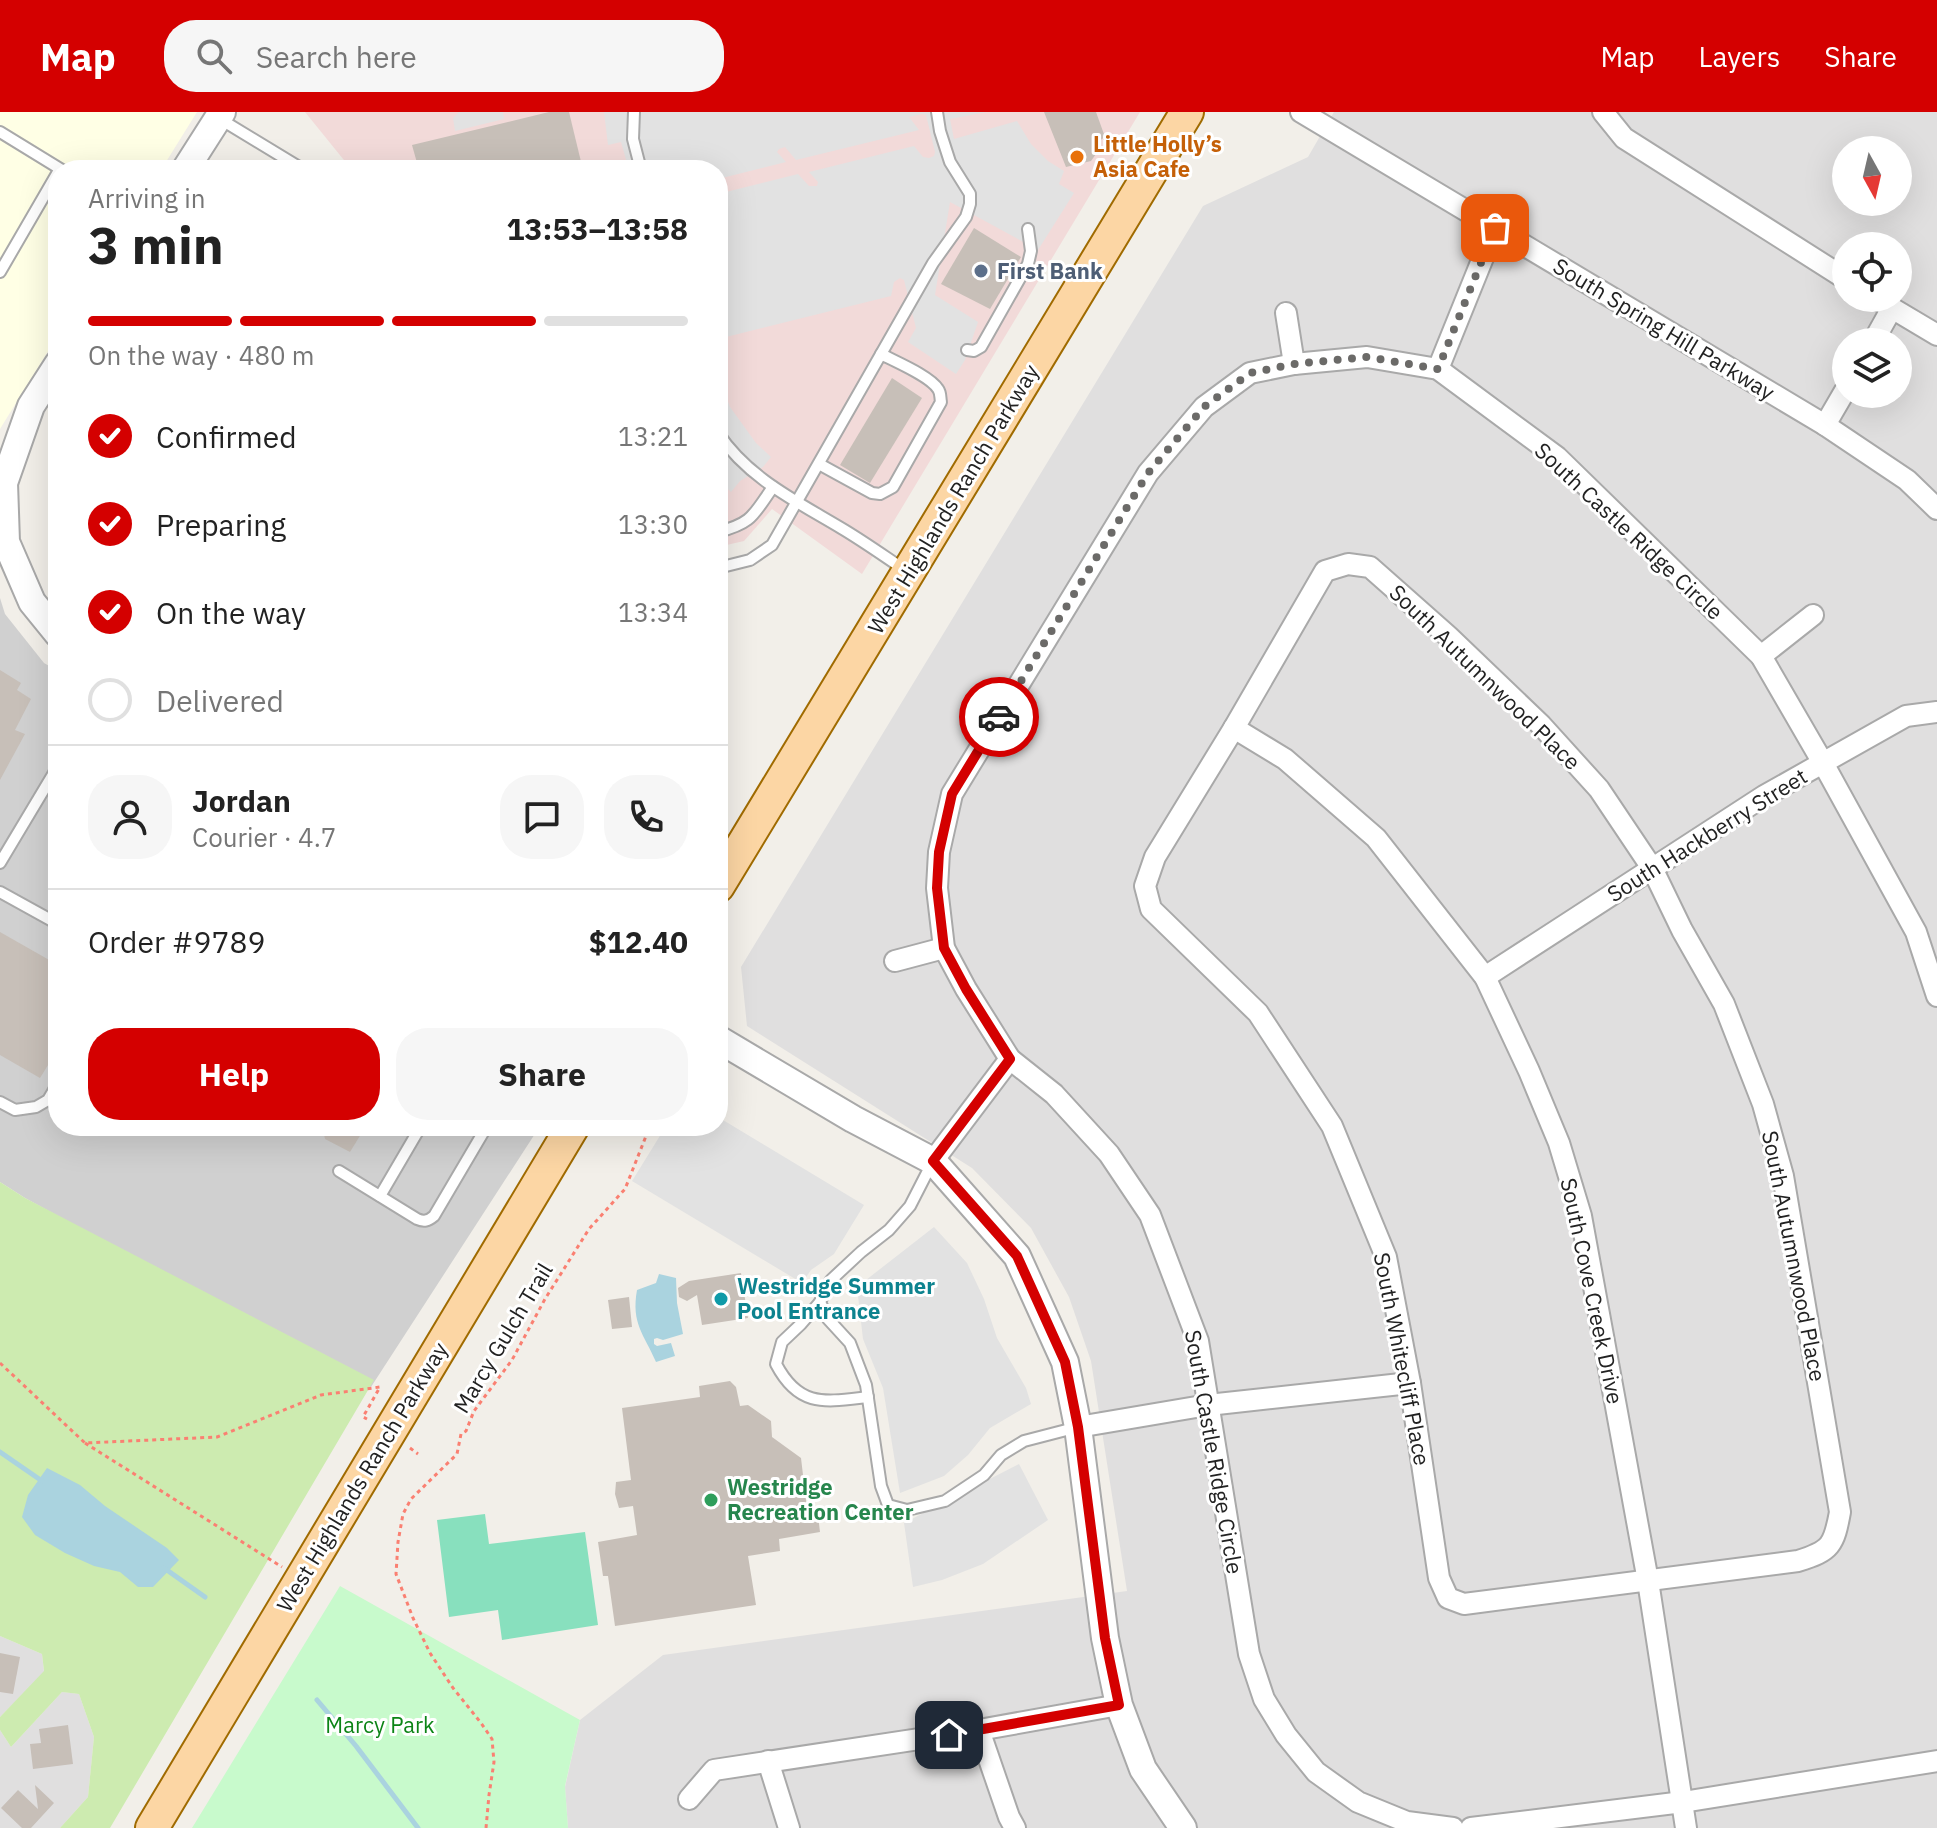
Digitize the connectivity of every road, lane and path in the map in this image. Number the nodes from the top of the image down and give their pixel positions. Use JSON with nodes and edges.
{"nodes":[{"id":1,"x":634,"y":112,"type":"edge"},
{"id":2,"x":937,"y":112,"type":"edge"},
{"id":3,"x":1187,"y":112,"type":"edge"},
{"id":4,"x":1301,"y":112,"type":"edge"},
{"id":5,"x":1603,"y":112,"type":"edge"},
{"id":6,"x":220,"y":115,"type":"edge"},
{"id":7,"x":0,"y":132,"type":"edge"},
{"id":8,"x":191,"y":160,"type":"edge"},
{"id":9,"x":289,"y":160,"type":"edge"},
{"id":10,"x":638,"y":160,"type":"edge"},
{"id":11,"x":48,"y":162,"type":"edge"},
{"id":12,"x":48,"y":190,"type":"edge"},
{"id":13,"x":1495,"y":228,"type":"junction"},
{"id":14,"x":1028,"y":229,"type":"dead end"},
{"id":15,"x":1832,"y":270,"type":"edge"},
{"id":16,"x":0,"y":272,"type":"edge"},
{"id":17,"x":1898,"y":312,"type":"edge"},
{"id":18,"x":1286,"y":313,"type":"dead end"},
{"id":19,"x":1937,"y":335,"type":"edge"},
{"id":20,"x":967,"y":350,"type":"dead end"},
{"id":21,"x":881,"y":354,"type":"junction"},
{"id":22,"x":1294,"y":364,"type":"junction"},
{"id":23,"x":1438,"y":369,"type":"junction"},
{"id":24,"x":48,"y":380,"type":"edge"},
{"id":25,"x":1835,"y":408,"type":"edge"},
{"id":26,"x":1825,"y":425,"type":"junction"},
{"id":27,"x":728,"y":448,"type":"edge"},
{"id":28,"x":819,"y":464,"type":"junction"},
{"id":29,"x":773,"y":487,"type":"junction"},
{"id":30,"x":797,"y":502,"type":"junction"},
{"id":31,"x":1937,"y":509,"type":"edge"},
{"id":32,"x":728,"y":529,"type":"edge"},
{"id":33,"x":3,"y":533,"type":"edge"},
{"id":34,"x":728,"y":566,"type":"edge"},
{"id":35,"x":908,"y":572,"type":"junction"},
{"id":36,"x":1813,"y":615,"type":"dead end"},
{"id":37,"x":48,"y":622,"type":"edge"},
{"id":38,"x":1761,"y":656,"type":"junction"},
{"id":39,"x":1937,"y":712,"type":"edge"},
{"id":40,"x":1234,"y":728,"type":"junction"},
{"id":41,"x":1823,"y":763,"type":"junction"},
{"id":42,"x":48,"y":783,"type":"edge"},
{"id":43,"x":0,"y":863,"type":"edge"},
{"id":44,"x":1652,"y":868,"type":"junction"},
{"id":45,"x":728,"y":869,"type":"edge"},
{"id":46,"x":0,"y":892,"type":"edge"},
{"id":47,"x":48,"y":918,"type":"edge"},
{"id":48,"x":944,"y":948,"type":"junction"},
{"id":49,"x":895,"y":961,"type":"dead end"},
{"id":50,"x":1485,"y":977,"type":"junction"},
{"id":51,"x":1937,"y":996,"type":"edge"},
{"id":52,"x":728,"y":1045,"type":"edge"},
{"id":53,"x":1010,"y":1059,"type":"junction"},
{"id":54,"x":48,"y":1100,"type":"edge"},
{"id":55,"x":0,"y":1102,"type":"edge"},
{"id":56,"x":415,"y":1136,"type":"edge"},
{"id":57,"x":481,"y":1136,"type":"edge"},
{"id":58,"x":567,"y":1136,"type":"edge"},
{"id":59,"x":646,"y":1136,"type":"edge"},
{"id":60,"x":933,"y":1161,"type":"junction"},
{"id":61,"x":339,"y":1171,"type":"dead end"},
{"id":62,"x":380,"y":1196,"type":"junction"},
{"id":63,"x":820,"y":1302,"type":"junction"},
{"id":64,"x":0,"y":1363,"type":"edge"},
{"id":65,"x":1410,"y":1383,"type":"junction"},
{"id":66,"x":371,"y":1387,"type":"dead end"},
{"id":67,"x":868,"y":1397,"type":"junction"},
{"id":68,"x":1208,"y":1405,"type":"junction"},
{"id":69,"x":1078,"y":1427,"type":"junction"},
{"id":70,"x":85,"y":1443,"type":"junction"},
{"id":71,"x":301,"y":1578,"type":"junction"},
{"id":72,"x":1648,"y":1581,"type":"junction"},
{"id":73,"x":1119,"y":1705,"type":"junction"},
{"id":74,"x":979,"y":1730,"type":"junction"},
{"id":75,"x":768,"y":1761,"type":"junction"},
{"id":76,"x":1937,"y":1761,"type":"edge"},
{"id":77,"x":689,"y":1799,"type":"dead end"},
{"id":78,"x":1683,"y":1802,"type":"junction"},
{"id":79,"x":152,"y":1828,"type":"edge"},
{"id":80,"x":486,"y":1828,"type":"edge"},
{"id":81,"x":789,"y":1828,"type":"edge"},
{"id":82,"x":1015,"y":1828,"type":"edge"},
{"id":83,"x":1183,"y":1828,"type":"edge"},
{"id":84,"x":1453,"y":1828,"type":"edge"},
{"id":85,"x":1471,"y":1828,"type":"edge"},
{"id":86,"x":1686,"y":1828,"type":"edge"}],
"edges":[{"from":1,"to":10,"type":"lane"},
{"from":2,"to":21,"type":"lane"},
{"from":3,"to":35,"type":"main road","name":"West Highlands Ranch Parkway"},
{"from":4,"to":13,"type":"street","name":"South Spring Hill Parkway"},
{"from":5,"to":15,"type":"street"},
{"from":6,"to":8,"type":"street"},
{"from":6,"to":9,"type":"lane"},
{"from":7,"to":11,"type":"lane"},
{"from":12,"to":16,"type":"lane"},
{"from":13,"to":23,"type":"street"},
{"from":13,"to":26,"type":"street","name":"South Spring Hill Parkway"},
{"from":14,"to":20,"type":"lane"},
{"from":17,"to":19,"type":"street"},
{"from":18,"to":22,"type":"street"},
{"from":21,"to":28,"type":"lane"},
{"from":21,"to":28,"type":"lane"},
{"from":22,"to":23,"type":"street","name":"South Castle Ridge Circle"},
{"from":22,"to":48,"type":"street","name":"South Castle Ridge Circle"},
{"from":23,"to":38,"type":"street","name":"South Castle Ridge Circle"},
{"from":24,"to":33,"type":"street"},
{"from":25,"to":26,"type":"street"},
{"from":26,"to":31,"type":"street","name":"South Spring Hill Parkway"},
{"from":27,"to":29,"type":"lane"},
{"from":28,"to":30,"type":"lane"},
{"from":29,"to":30,"type":"lane"},
{"from":29,"to":32,"type":"lane"},
{"from":30,"to":34,"type":"lane"},
{"from":30,"to":35,"type":"lane"},
{"from":33,"to":37,"type":"street"},
{"from":35,"to":45,"type":"main road","name":"West Highlands Ranch Parkway"},
{"from":36,"to":38,"type":"street"},
{"from":38,"to":41,"type":"street","name":"South Castle Ridge Circle"},
{"from":39,"to":41,"type":"street","name":"South Hackberry Street"},
{"from":40,"to":44,"type":"street","name":"South Autumnwood Place"},
{"from":40,"to":50,"type":"street","name":"South Cove Creek Drive"},
{"from":40,"to":65,"type":"street","name":"South Whitecliff Place"},
{"from":41,"to":44,"type":"street","name":"South Hackberry Street"},
{"from":41,"to":51,"type":"street","name":"South Castle Ridge Circle"},
{"from":42,"to":43,"type":"lane"},
{"from":44,"to":50,"type":"street","name":"South Hackberry Street"},
{"from":44,"to":72,"type":"street","name":"South Autumnwood Place"},
{"from":46,"to":47,"type":"lane"},
{"from":48,"to":49,"type":"street"},
{"from":48,"to":53,"type":"street","name":"South Castle Ridge Circle"},
{"from":50,"to":72,"type":"street","name":"South Cove Creek Drive"},
{"from":52,"to":60,"type":"street"},
{"from":53,"to":60,"type":"street"},
{"from":53,"to":68,"type":"street","name":"South Castle Ridge Circle"},
{"from":54,"to":55,"type":"lane"},
{"from":56,"to":62,"type":"lane"},
{"from":57,"to":62,"type":"lane"},
{"from":58,"to":71,"type":"main road","name":"West Highlands Ranch Parkway"},
{"from":59,"to":80,"type":"path","name":"Marcy Gulch Trail"},
{"from":60,"to":63,"type":"lane"},
{"from":60,"to":69,"type":"street"},
{"from":61,"to":62,"type":"lane"},
{"from":63,"to":67,"type":"lane"},
{"from":63,"to":67,"type":"lane"},
{"from":64,"to":70,"type":"path"},
{"from":65,"to":68,"type":"street"},
{"from":65,"to":72,"type":"street","name":"South Whitecliff Place"},
{"from":66,"to":70,"type":"path"},
{"from":67,"to":69,"type":"lane"},
{"from":68,"to":69,"type":"street"},
{"from":68,"to":84,"type":"street","name":"South Castle Ridge Circle"},
{"from":69,"to":73,"type":"street"},
{"from":70,"to":71,"type":"path"},
{"from":71,"to":79,"type":"main road","name":"West Highlands Ranch Parkway"},
{"from":72,"to":78,"type":"street","name":"South Cove Creek Drive"},
{"from":73,"to":74,"type":"street"},
{"from":73,"to":83,"type":"street"},
{"from":74,"to":75,"type":"street"},
{"from":74,"to":82,"type":"street"},
{"from":75,"to":77,"type":"street"},
{"from":75,"to":81,"type":"street"},
{"from":76,"to":78,"type":"street"},
{"from":78,"to":85,"type":"street"},
{"from":78,"to":86,"type":"street","name":"South Cove Creek Drive"}]}
